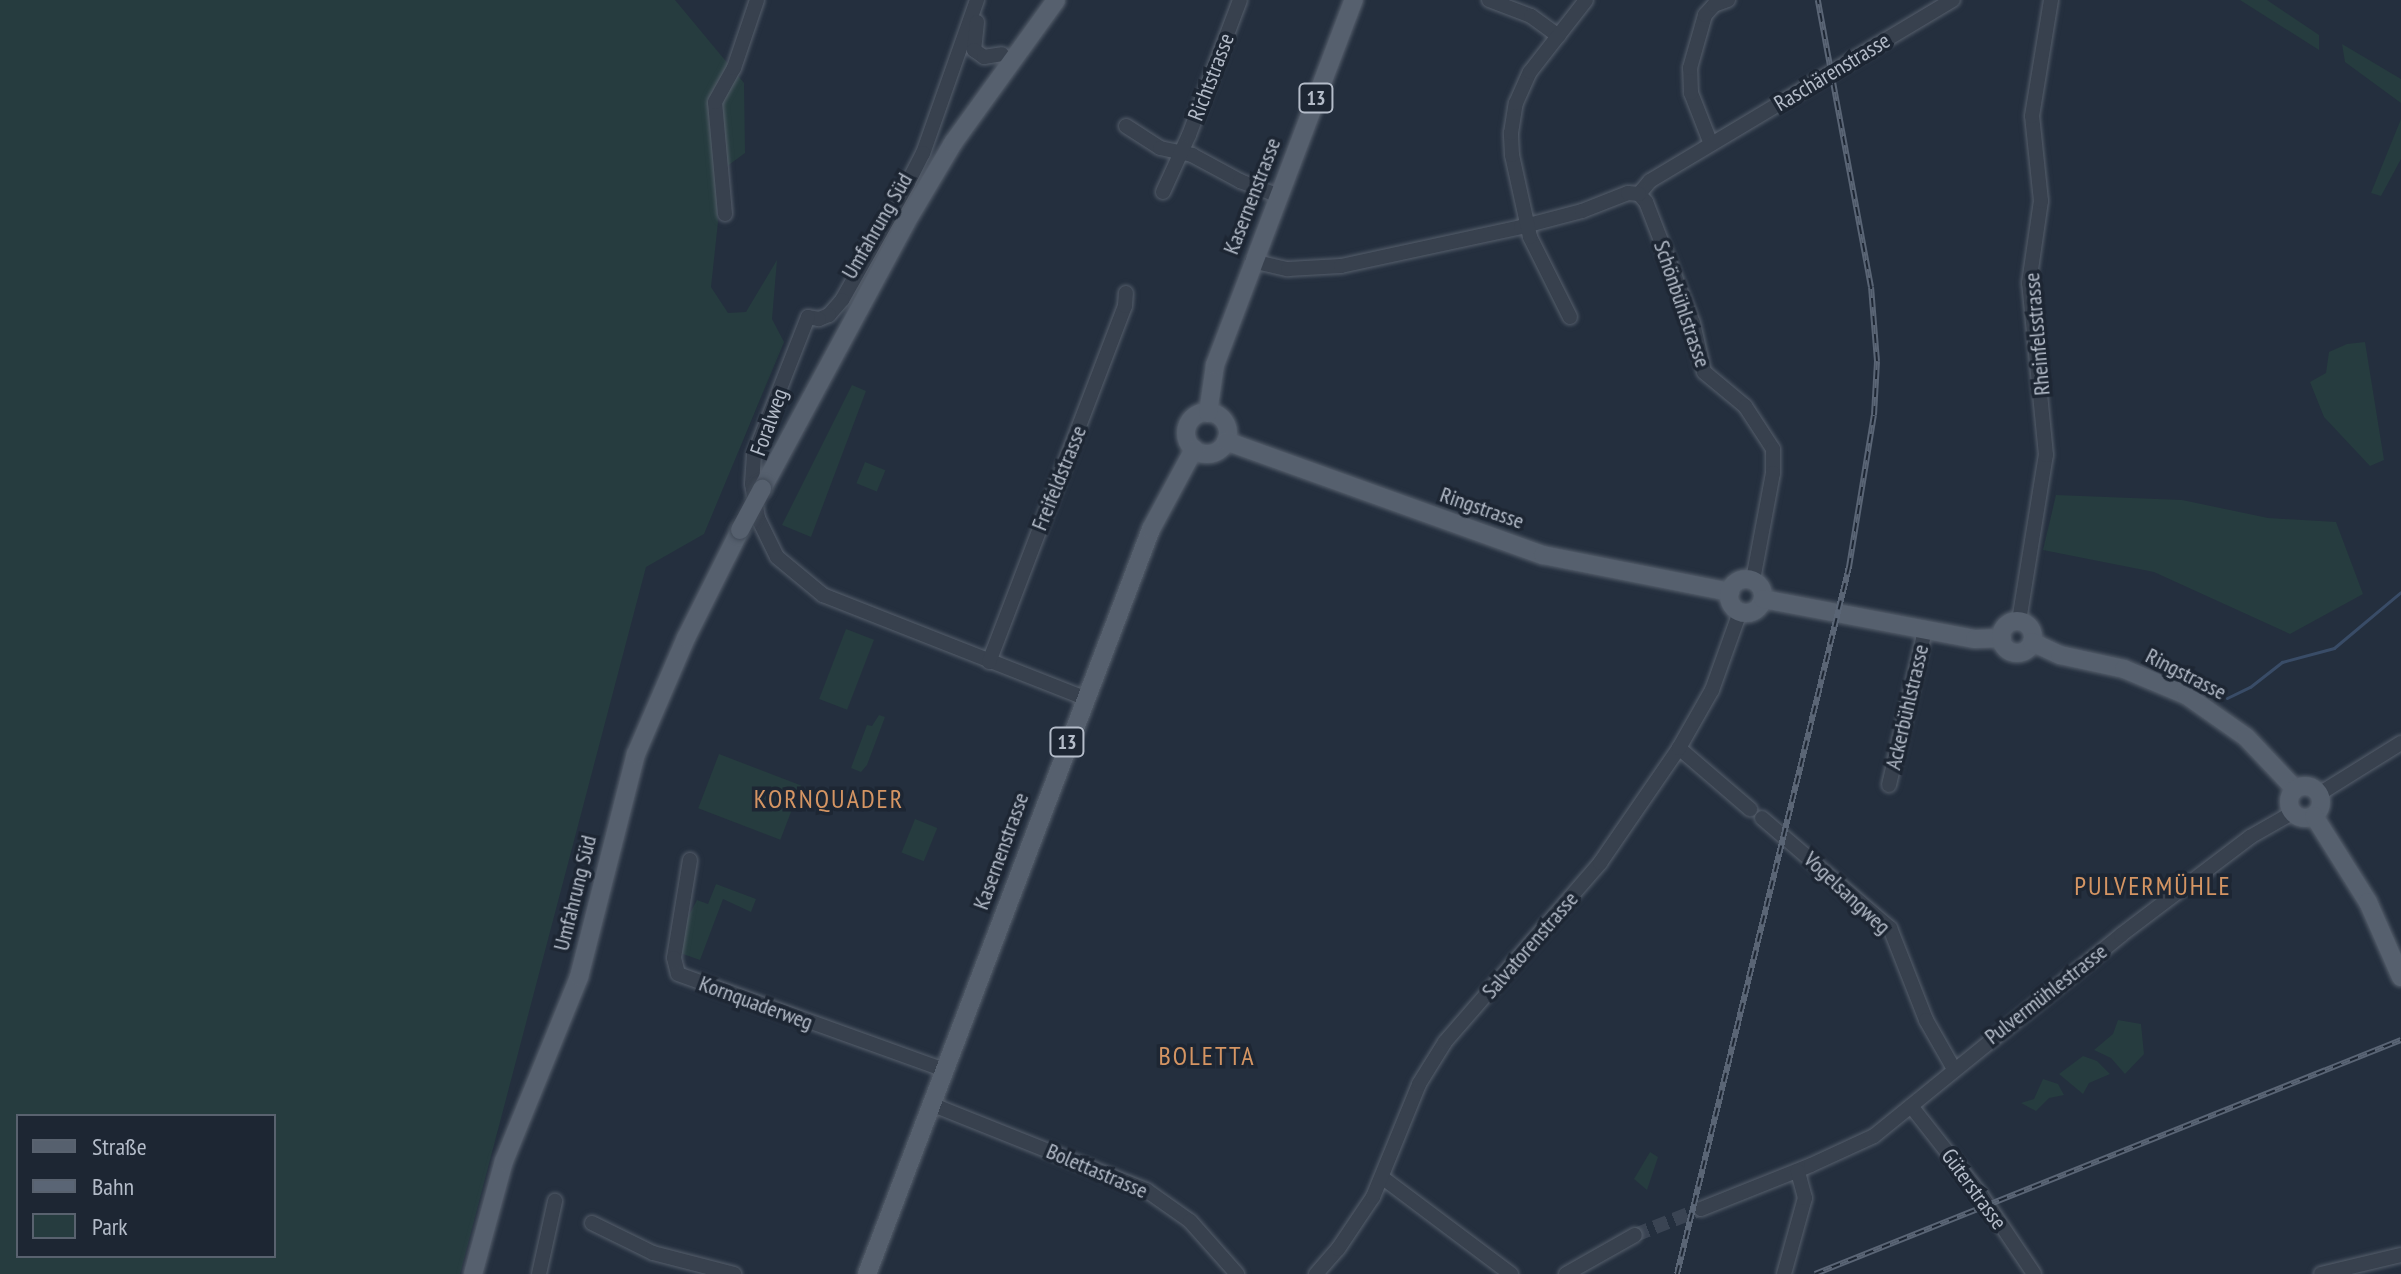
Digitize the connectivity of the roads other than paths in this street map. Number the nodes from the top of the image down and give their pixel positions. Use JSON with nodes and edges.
{"nodes":[{"id":1,"x":757,"y":0,"type":"edge"},
{"id":2,"x":1056,"y":0,"type":"edge"},
{"id":3,"x":1240,"y":0,"type":"edge"},
{"id":4,"x":1354,"y":0,"type":"edge"},
{"id":5,"x":1489,"y":0,"type":"edge"},
{"id":6,"x":1586,"y":0,"type":"edge"},
{"id":7,"x":1728,"y":0,"type":"edge"},
{"id":8,"x":1953,"y":0,"type":"edge"},
{"id":9,"x":2051,"y":0,"type":"edge"},
{"id":10,"x":976,"y":3,"type":"edge"},
{"id":11,"x":1559,"y":36,"type":"junction"},
{"id":12,"x":1002,"y":54,"type":"dead end"},
{"id":13,"x":1126,"y":126,"type":"dead end"},
{"id":14,"x":1711,"y":144,"type":"junction"},
{"id":15,"x":1182,"y":153,"type":"junction"},
{"id":16,"x":1163,"y":192,"type":"dead end"},
{"id":17,"x":1639,"y":194,"type":"junction"},
{"id":18,"x":1277,"y":195,"type":"junction"},
{"id":19,"x":725,"y":214,"type":"dead end"},
{"id":20,"x":1527,"y":225,"type":"junction"},
{"id":21,"x":1252,"y":261,"type":"junction"},
{"id":22,"x":1126,"y":293,"type":"dead end"},
{"id":23,"x":1570,"y":317,"type":"dead end"},
{"id":24,"x":1208,"y":413,"type":"junction"},
{"id":25,"x":1226,"y":441,"type":"junction"},
{"id":26,"x":1194,"y":449,"type":"junction"},
{"id":27,"x":1753,"y":580,"type":"junction"},
{"id":28,"x":1730,"y":592,"type":"junction"},
{"id":29,"x":1763,"y":599,"type":"junction"},
{"id":30,"x":1740,"y":612,"type":"junction"},
{"id":31,"x":2019,"y":621,"type":"junction"},
{"id":32,"x":1925,"y":630,"type":"junction"},
{"id":33,"x":2002,"y":638,"type":"junction"},
{"id":34,"x":2032,"y":642,"type":"junction"},
{"id":35,"x":989,"y":662,"type":"junction"},
{"id":36,"x":1084,"y":698,"type":"junction"},
{"id":37,"x":2401,"y":743,"type":"edge"},
{"id":38,"x":1679,"y":748,"type":"junction"},
{"id":39,"x":1889,"y":785,"type":"dead end"},
{"id":40,"x":2295,"y":789,"type":"junction"},
{"id":41,"x":2319,"y":794,"type":"junction"},
{"id":42,"x":1750,"y":809,"type":"dead end"},
{"id":43,"x":2292,"y":813,"type":"junction"},
{"id":44,"x":2314,"y":816,"type":"junction"},
{"id":45,"x":1762,"y":818,"type":"dead end"},
{"id":46,"x":690,"y":860,"type":"dead end"},
{"id":47,"x":2401,"y":977,"type":"edge"},
{"id":48,"x":1954,"y":1069,"type":"junction"},
{"id":49,"x":944,"y":1070,"type":"junction"},
{"id":50,"x":931,"y":1104,"type":"junction"},
{"id":51,"x":1911,"y":1106,"type":"junction"},
{"id":52,"x":1798,"y":1171,"type":"junction"},
{"id":53,"x":1383,"y":1178,"type":"junction"},
{"id":54,"x":555,"y":1201,"type":"dead end"},
{"id":55,"x":1701,"y":1209,"type":"tunnel mouth"},
{"id":56,"x":592,"y":1223,"type":"dead end"},
{"id":57,"x":1635,"y":1235,"type":"tunnel mouth"},
{"id":58,"x":2401,"y":1255,"type":"edge"},
{"id":59,"x":688,"y":1269,"type":"edge"},
{"id":60,"x":473,"y":1274,"type":"edge"},
{"id":61,"x":539,"y":1274,"type":"edge"},
{"id":62,"x":734,"y":1274,"type":"edge"},
{"id":63,"x":867,"y":1274,"type":"edge"},
{"id":64,"x":1237,"y":1274,"type":"edge"},
{"id":65,"x":1316,"y":1274,"type":"edge"},
{"id":66,"x":1511,"y":1274,"type":"edge"},
{"id":67,"x":1566,"y":1274,"type":"edge"},
{"id":68,"x":1784,"y":1274,"type":"edge"},
{"id":69,"x":2034,"y":1274,"type":"edge"},
{"id":70,"x":2321,"y":1274,"type":"edge"}],
"edges":[{"from":1,"to":19,"type":"street"},
{"from":2,"to":60,"type":"main road","name":"Umfahrung Süd","bridge":true},
{"from":3,"to":15,"type":"street","name":"Richtstrasse"},
{"from":4,"to":18,"type":"main road","name":"Kasernenstrasse","number":"13"},
{"from":5,"to":11,"type":"street"},
{"from":6,"to":11,"type":"street"},
{"from":7,"to":14,"type":"street"},
{"from":8,"to":14,"type":"street","name":"Raschärenstrasse"},
{"from":9,"to":31,"type":"street","name":"Rheinfelsstrasse"},
{"from":10,"to":12,"type":"street"},
{"from":10,"to":35,"type":"street","name":"Foralweg"},
{"from":11,"to":20,"type":"street"},
{"from":13,"to":15,"type":"street"},
{"from":14,"to":17,"type":"street","name":"Raschärenstrasse"},
{"from":15,"to":16,"type":"street"},
{"from":15,"to":18,"type":"street"},
{"from":17,"to":20,"type":"street","name":"Raschärenstrasse"},
{"from":17,"to":27,"type":"street","name":"Schönbühlstrasse"},
{"from":18,"to":21,"type":"main road","name":"Kasernenstrasse","number":"13"},
{"from":20,"to":21,"type":"street","name":"Raschärenstrasse"},
{"from":20,"to":23,"type":"street"},
{"from":21,"to":24,"type":"main road","name":"Kasernenstrasse","number":"13"},
{"from":22,"to":35,"type":"street","name":"Freifeldstrasse"},
{"from":24,"to":25,"type":"main road"},
{"from":24,"to":26,"type":"main road"},
{"from":25,"to":26,"type":"main road"},
{"from":25,"to":28,"type":"main road","name":"Ringstrasse"},
{"from":26,"to":36,"type":"main road","name":"Kasernenstrasse","number":"13"},
{"from":27,"to":28,"type":"main road"},
{"from":27,"to":29,"type":"main road"},
{"from":28,"to":30,"type":"main road"},
{"from":29,"to":30,"type":"main road"},
{"from":29,"to":32,"type":"main road"},
{"from":30,"to":38,"type":"street","name":"Salvatorenstrasse"},
{"from":31,"to":33,"type":"main road"},
{"from":31,"to":34,"type":"main road"},
{"from":32,"to":33,"type":"main road"},
{"from":32,"to":39,"type":"street","name":"Ackerbühlstrasse"},
{"from":33,"to":34,"type":"main road"},
{"from":34,"to":40,"type":"main road","name":"Ringstrasse"},
{"from":35,"to":36,"type":"street","name":"Foralweg"},
{"from":36,"to":49,"type":"main road","name":"Kasernenstrasse","number":"13"},
{"from":37,"to":41,"type":"street"},
{"from":38,"to":42,"type":"street"},
{"from":38,"to":53,"type":"street","name":"Salvatorenstrasse"},
{"from":40,"to":41,"type":"main road"},
{"from":40,"to":43,"type":"main road"},
{"from":41,"to":44,"type":"main road"},
{"from":43,"to":44,"type":"main road"},
{"from":43,"to":48,"type":"street","name":"Pulvermühlestrasse"},
{"from":44,"to":47,"type":"main road"},
{"from":45,"to":48,"type":"street","name":"Vogelsangweg"},
{"from":46,"to":49,"type":"street","name":"Kornquaderweg"},
{"from":48,"to":51,"type":"street","name":"Pulvermühlestrasse"},
{"from":49,"to":50,"type":"main road","name":"Kasernenstrasse","number":"13"},
{"from":50,"to":63,"type":"main road","name":"Kasernenstrasse","number":"13"},
{"from":50,"to":64,"type":"street","name":"Bolettastrasse"},
{"from":51,"to":52,"type":"street","name":"Pulvermühlestrasse"},
{"from":51,"to":69,"type":"street","name":"Güterstrasse"},
{"from":52,"to":55,"type":"street","name":"Pulvermühlestrasse"},
{"from":52,"to":68,"type":"street"},
{"from":53,"to":65,"type":"street","name":"Salvatorenstrasse"},
{"from":53,"to":66,"type":"street"},
{"from":54,"to":61,"type":"street"},
{"from":56,"to":59,"type":"street"},
{"from":57,"to":67,"type":"street"},
{"from":58,"to":70,"type":"street"},
{"from":59,"to":62,"type":"street"}]}
